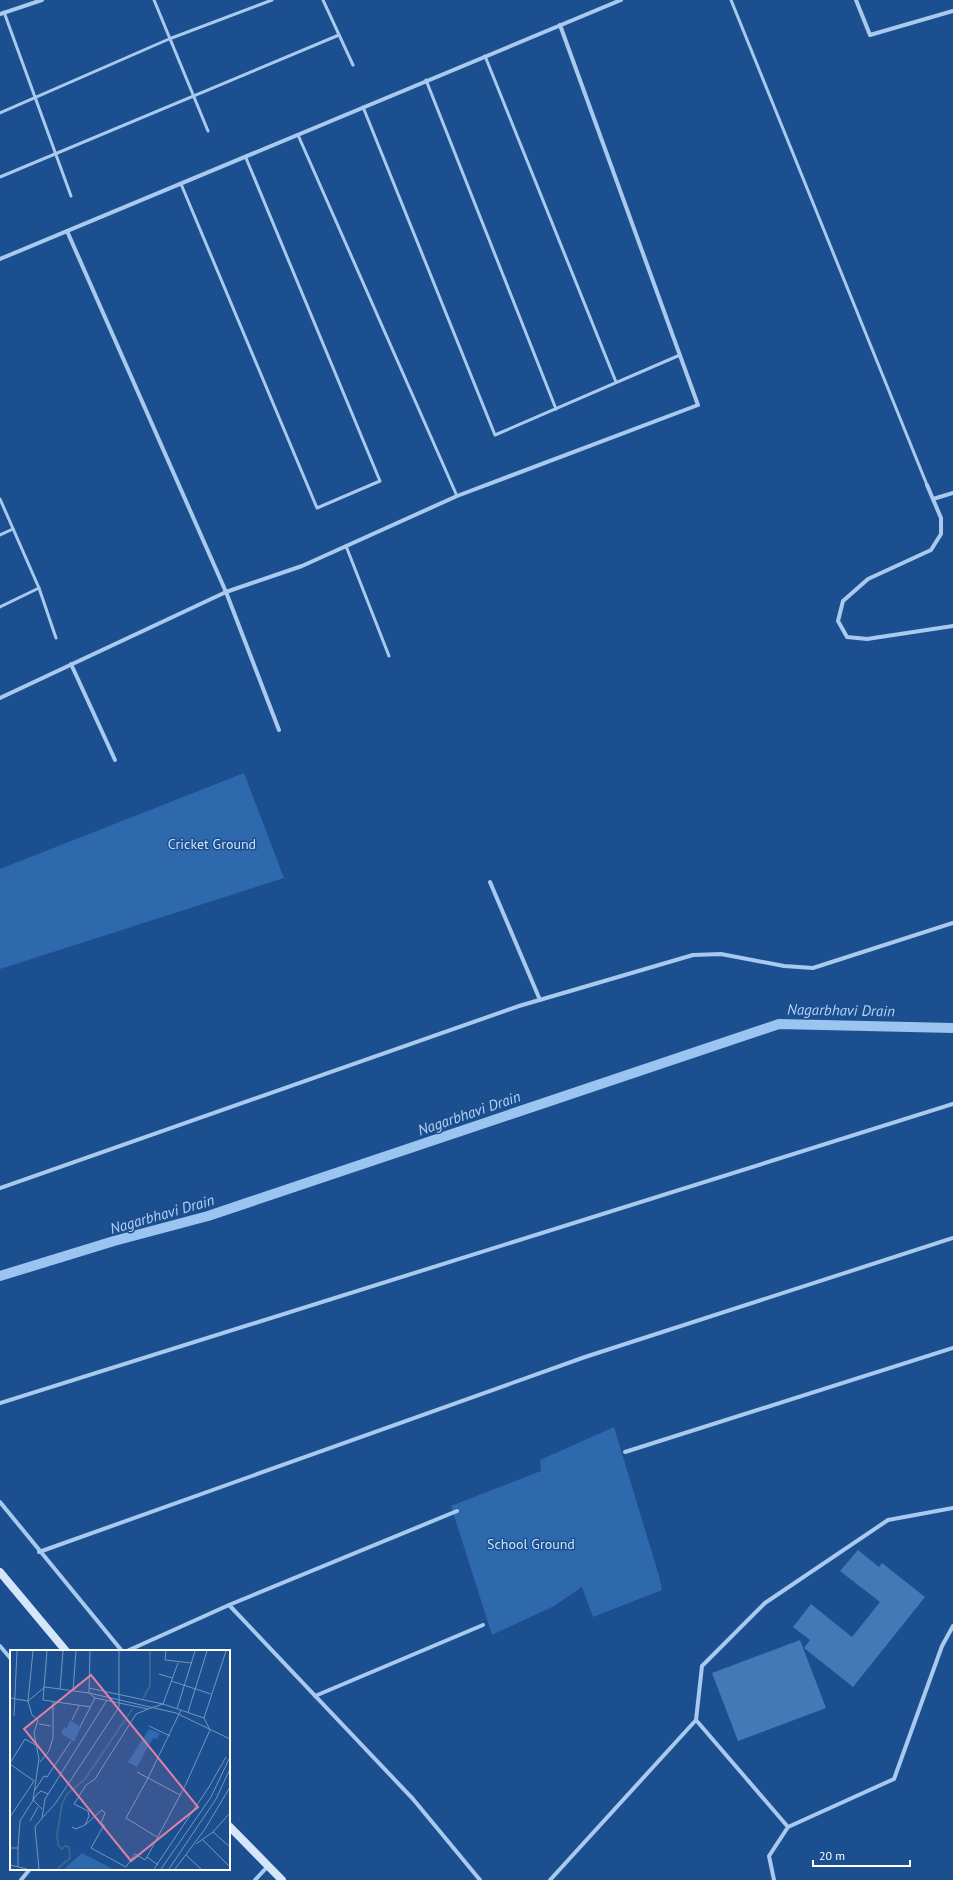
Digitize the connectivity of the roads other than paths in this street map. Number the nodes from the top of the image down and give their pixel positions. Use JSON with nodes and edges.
{"nodes":[{"id":1,"x":42,"y":0,"type":"edge"},
{"id":2,"x":154,"y":0,"type":"edge"},
{"id":3,"x":272,"y":0,"type":"edge"},
{"id":4,"x":323,"y":0,"type":"edge"},
{"id":5,"x":621,"y":0,"type":"edge"},
{"id":6,"x":731,"y":0,"type":"edge"},
{"id":7,"x":856,"y":0,"type":"edge"},
{"id":8,"x":953,"y":11,"type":"edge"},
{"id":9,"x":2,"y":13,"type":"edge"},
{"id":10,"x":560,"y":25,"type":"junction"},
{"id":11,"x":339,"y":36,"type":"junction"},
{"id":12,"x":170,"y":39,"type":"junction"},
{"id":13,"x":485,"y":56,"type":"junction"},
{"id":14,"x":353,"y":65,"type":"dead end"},
{"id":15,"x":426,"y":80,"type":"junction"},
{"id":16,"x":194,"y":97,"type":"junction"},
{"id":17,"x":36,"y":98,"type":"junction"},
{"id":18,"x":363,"y":107,"type":"junction"},
{"id":19,"x":0,"y":113,"type":"edge"},
{"id":20,"x":208,"y":131,"type":"dead end"},
{"id":21,"x":298,"y":135,"type":"junction"},
{"id":22,"x":56,"y":154,"type":"junction"},
{"id":23,"x":246,"y":158,"type":"junction"},
{"id":24,"x":0,"y":177,"type":"edge"},
{"id":25,"x":181,"y":184,"type":"junction"},
{"id":26,"x":72,"y":196,"type":"dead end"},
{"id":27,"x":67,"y":231,"type":"junction"},
{"id":28,"x":0,"y":259,"type":"edge"},
{"id":29,"x":680,"y":355,"type":"junction"},
{"id":30,"x":616,"y":382,"type":"junction"},
{"id":31,"x":556,"y":409,"type":"junction"},
{"id":32,"x":927,"y":485,"type":"joint"},
{"id":33,"x":953,"y":493,"type":"edge"},
{"id":34,"x":457,"y":496,"type":"junction"},
{"id":35,"x":933,"y":499,"type":"junction"},
{"id":36,"x":0,"y":500,"type":"edge"},
{"id":37,"x":13,"y":529,"type":"junction"},
{"id":38,"x":0,"y":535,"type":"edge"},
{"id":39,"x":346,"y":546,"type":"junction"},
{"id":40,"x":39,"y":588,"type":"junction"},
{"id":41,"x":226,"y":592,"type":"junction"},
{"id":42,"x":0,"y":607,"type":"edge"},
{"id":43,"x":953,"y":626,"type":"edge"},
{"id":44,"x":56,"y":638,"type":"dead end"},
{"id":45,"x":389,"y":656,"type":"dead end"},
{"id":46,"x":71,"y":664,"type":"junction"},
{"id":47,"x":0,"y":698,"type":"edge"},
{"id":48,"x":279,"y":730,"type":"dead end"},
{"id":49,"x":115,"y":760,"type":"dead end"},
{"id":50,"x":490,"y":882,"type":"dead end"},
{"id":51,"x":953,"y":922,"type":"edge"},
{"id":52,"x":540,"y":1000,"type":"junction"},
{"id":53,"x":953,"y":1104,"type":"edge"},
{"id":54,"x":0,"y":1188,"type":"edge"},
{"id":55,"x":953,"y":1238,"type":"edge"},
{"id":56,"x":953,"y":1348,"type":"edge"},
{"id":57,"x":0,"y":1403,"type":"edge"},
{"id":58,"x":625,"y":1452,"type":"dead end"},
{"id":59,"x":0,"y":1502,"type":"edge"},
{"id":60,"x":953,"y":1508,"type":"edge"},
{"id":61,"x":458,"y":1511,"type":"dead end"},
{"id":62,"x":40,"y":1552,"type":"junction"},
{"id":63,"x":0,"y":1572,"type":"edge"},
{"id":64,"x":229,"y":1605,"type":"junction"},
{"id":65,"x":483,"y":1625,"type":"dead end"},
{"id":66,"x":953,"y":1626,"type":"edge"},
{"id":67,"x":0,"y":1646,"type":"edge"},
{"id":68,"x":65,"y":1650,"type":"edge"},
{"id":69,"x":121,"y":1650,"type":"edge"},
{"id":70,"x":129,"y":1650,"type":"edge"},
{"id":71,"x":10,"y":1658,"type":"edge"},
{"id":72,"x":315,"y":1696,"type":"junction"},
{"id":73,"x":696,"y":1720,"type":"junction"},
{"id":74,"x":230,"y":1827,"type":"edge"},
{"id":75,"x":788,"y":1827,"type":"junction"},
{"id":76,"x":269,"y":1865,"type":"junction"},
{"id":77,"x":29,"y":1870,"type":"edge"},
{"id":78,"x":21,"y":1880,"type":"edge"},
{"id":79,"x":255,"y":1880,"type":"edge"},
{"id":80,"x":282,"y":1880,"type":"edge"},
{"id":81,"x":480,"y":1880,"type":"edge"},
{"id":82,"x":550,"y":1880,"type":"edge"},
{"id":83,"x":774,"y":1880,"type":"edge"}],
"edges":[{"from":1,"to":9,"type":"street"},
{"from":2,"to":12,"type":"lane"},
{"from":3,"to":12,"type":"lane"},
{"from":4,"to":11,"type":"lane"},
{"from":5,"to":10,"type":"street"},
{"from":6,"to":32,"type":"lane"},
{"from":7,"to":8,"type":"street"},
{"from":9,"to":17,"type":"lane"},
{"from":10,"to":13,"type":"street"},
{"from":10,"to":29,"type":"street"},
{"from":11,"to":14,"type":"lane"},
{"from":11,"to":16,"type":"lane"},
{"from":12,"to":16,"type":"lane"},
{"from":12,"to":17,"type":"lane"},
{"from":13,"to":15,"type":"street"},
{"from":13,"to":30,"type":"lane"},
{"from":15,"to":18,"type":"street"},
{"from":15,"to":31,"type":"lane"},
{"from":16,"to":20,"type":"lane"},
{"from":16,"to":22,"type":"lane"},
{"from":17,"to":19,"type":"lane"},
{"from":17,"to":22,"type":"lane"},
{"from":18,"to":21,"type":"street"},
{"from":18,"to":31,"type":"lane"},
{"from":21,"to":23,"type":"street"},
{"from":21,"to":34,"type":"lane"},
{"from":22,"to":24,"type":"lane"},
{"from":22,"to":26,"type":"lane"},
{"from":23,"to":25,"type":"street"},
{"from":23,"to":25,"type":"lane"},
{"from":25,"to":27,"type":"street"},
{"from":27,"to":28,"type":"street"},
{"from":27,"to":41,"type":"street"},
{"from":29,"to":30,"type":"lane"},
{"from":29,"to":34,"type":"street"},
{"from":30,"to":31,"type":"lane"},
{"from":32,"to":35,"type":"street"},
{"from":33,"to":35,"type":"street"},
{"from":34,"to":39,"type":"street"},
{"from":35,"to":43,"type":"street"},
{"from":36,"to":37,"type":"lane"},
{"from":37,"to":38,"type":"lane"},
{"from":37,"to":40,"type":"lane"},
{"from":39,"to":41,"type":"street"},
{"from":39,"to":45,"type":"lane"},
{"from":40,"to":42,"type":"lane"},
{"from":40,"to":44,"type":"lane"},
{"from":41,"to":46,"type":"street"},
{"from":41,"to":48,"type":"street"},
{"from":46,"to":47,"type":"street"},
{"from":46,"to":49,"type":"street"},
{"from":50,"to":52,"type":"street"},
{"from":51,"to":52,"type":"street"},
{"from":52,"to":54,"type":"street"},
{"from":53,"to":57,"type":"street"},
{"from":55,"to":62,"type":"street"},
{"from":56,"to":58,"type":"street"},
{"from":59,"to":62,"type":"street"},
{"from":60,"to":73,"type":"street"},
{"from":61,"to":64,"type":"street"},
{"from":62,"to":69,"type":"street"},
{"from":63,"to":68,"type":"street"},
{"from":64,"to":70,"type":"street"},
{"from":64,"to":72,"type":"street"},
{"from":65,"to":72,"type":"street"},
{"from":66,"to":75,"type":"street"},
{"from":67,"to":71,"type":"street"},
{"from":72,"to":81,"type":"street"},
{"from":73,"to":75,"type":"street"},
{"from":73,"to":82,"type":"street"},
{"from":74,"to":76,"type":"street"},
{"from":75,"to":83,"type":"street"},
{"from":76,"to":79,"type":"street"},
{"from":76,"to":80,"type":"street"},
{"from":77,"to":78,"type":"street"}]}
